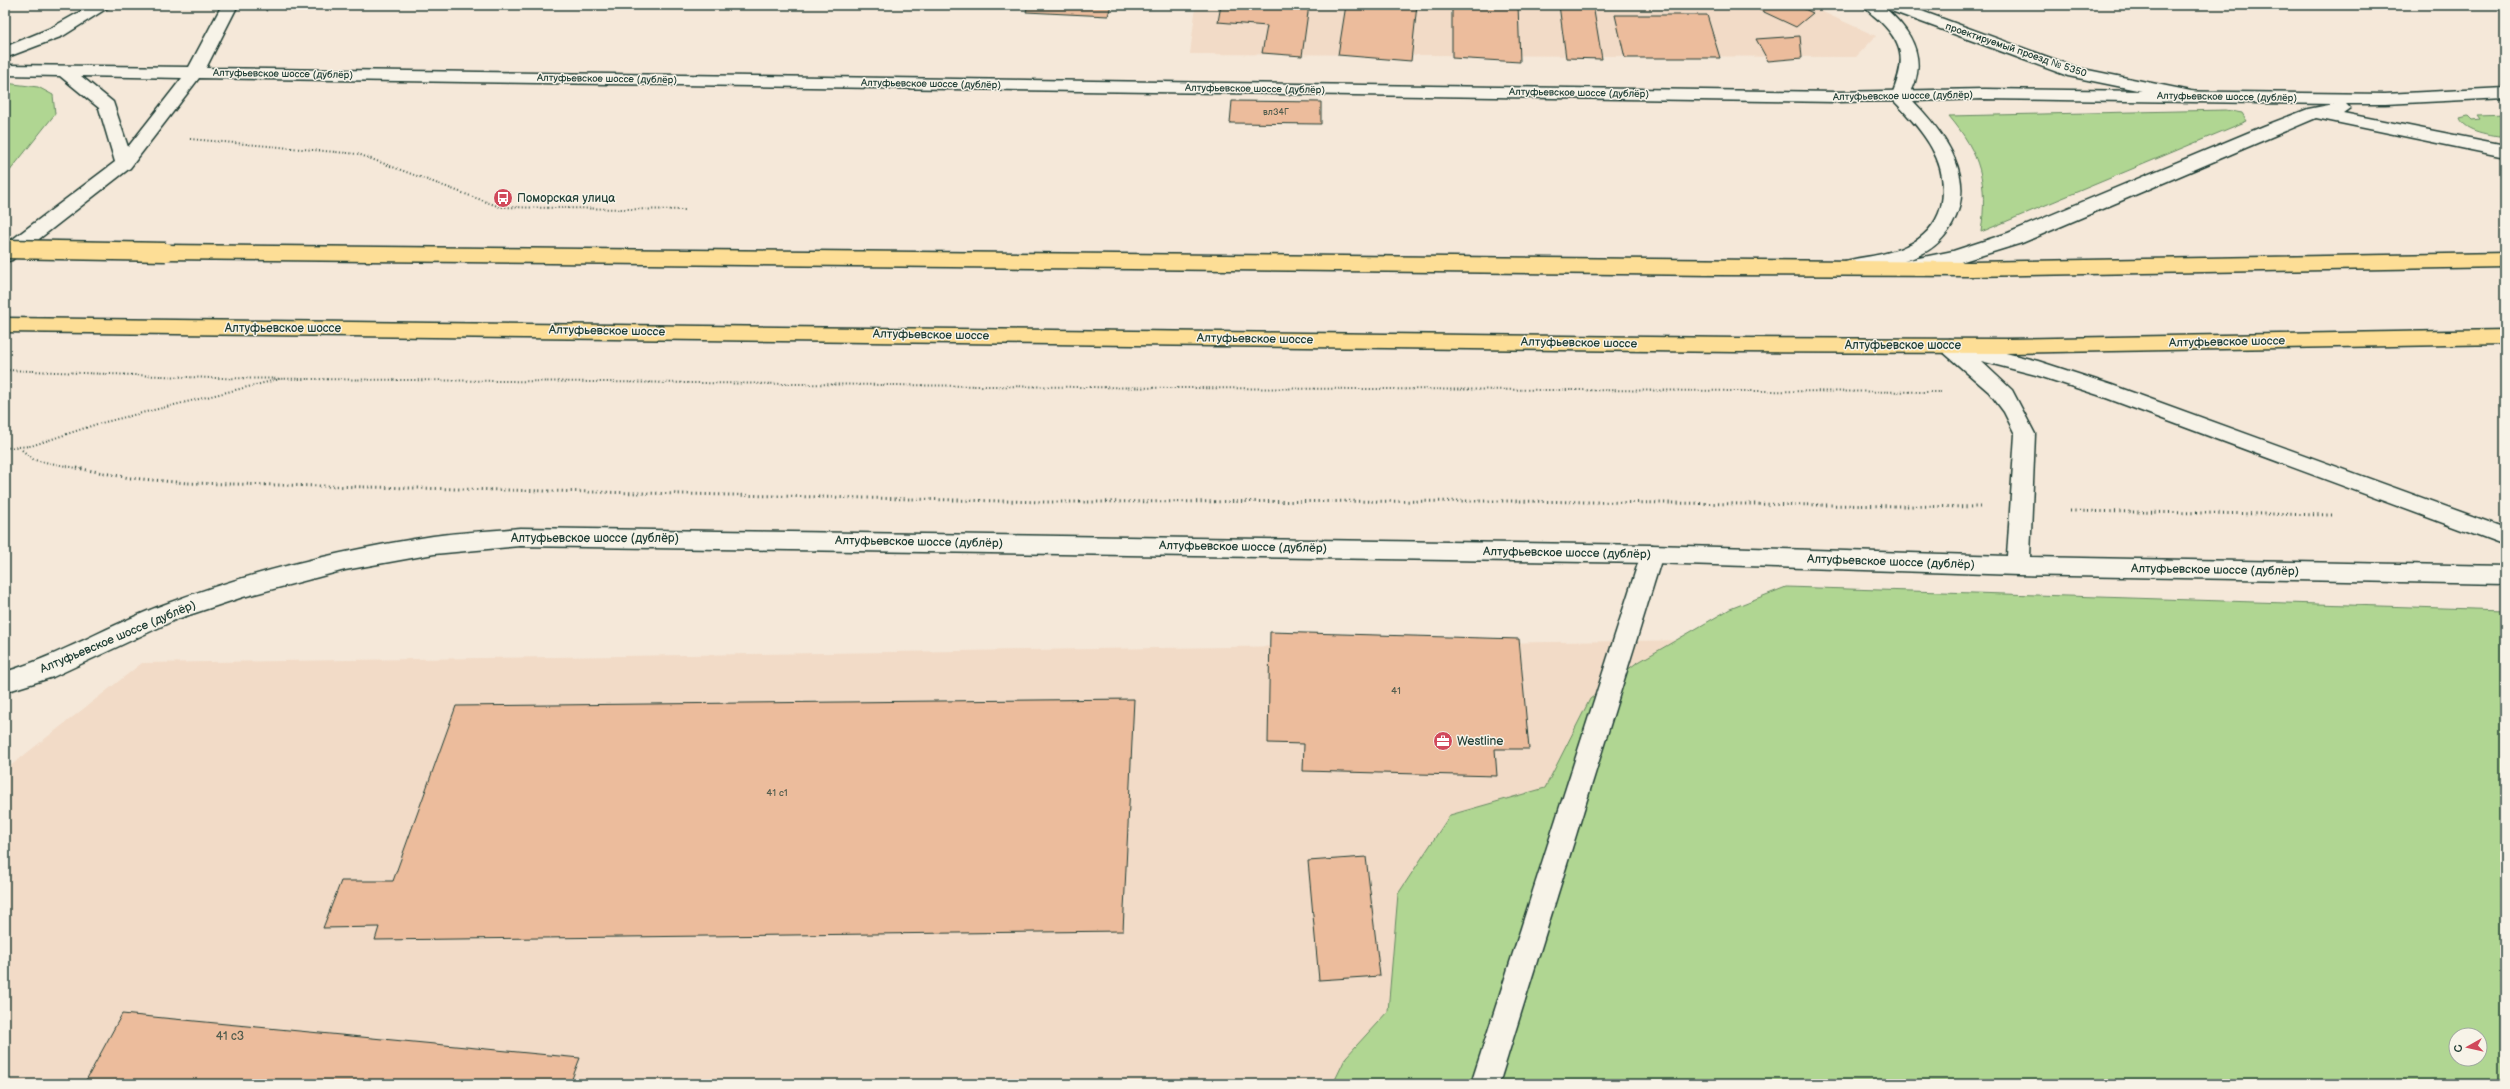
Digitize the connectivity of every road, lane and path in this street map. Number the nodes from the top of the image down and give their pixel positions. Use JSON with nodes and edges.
{"nodes":[{"id":1,"x":104,"y":5,"type":"edge"},
{"id":2,"x":230,"y":5,"type":"edge"},
{"id":3,"x":1871,"y":5,"type":"edge"},
{"id":4,"x":1890,"y":5,"type":"edge"},
{"id":5,"x":5,"y":53,"type":"edge"},
{"id":6,"x":5,"y":70,"type":"edge"},
{"id":7,"x":63,"y":70,"type":"junction"},
{"id":8,"x":194,"y":72,"type":"junction"},
{"id":9,"x":2505,"y":93,"type":"edge"},
{"id":10,"x":2191,"y":96,"type":"junction"},
{"id":11,"x":1900,"y":97,"type":"junction"},
{"id":12,"x":2385,"y":99,"type":"junction"},
{"id":13,"x":2314,"y":113,"type":"junction"},
{"id":14,"x":185,"y":139,"type":"dead end"},
{"id":15,"x":2505,"y":151,"type":"edge"},
{"id":16,"x":124,"y":164,"type":"junction"},
{"id":17,"x":686,"y":210,"type":"dead end"},
{"id":18,"x":5,"y":249,"type":"edge"},
{"id":19,"x":5,"y":255,"type":"edge"},
{"id":20,"x":2505,"y":260,"type":"edge"},
{"id":21,"x":1897,"y":268,"type":"junction"},
{"id":22,"x":1843,"y":269,"type":"junction"},
{"id":23,"x":5,"y":325,"type":"edge"},
{"id":24,"x":2505,"y":337,"type":"edge"},
{"id":25,"x":1946,"y":346,"type":"junction"},
{"id":26,"x":5,"y":370,"type":"edge"},
{"id":27,"x":283,"y":378,"type":"junction"},
{"id":28,"x":1948,"y":393,"type":"dead end"},
{"id":29,"x":5,"y":448,"type":"edge"},
{"id":30,"x":22,"y":450,"type":"junction"},
{"id":31,"x":1982,"y":502,"type":"dead end"},
{"id":32,"x":2070,"y":511,"type":"dead end"},
{"id":33,"x":2336,"y":516,"type":"dead end"},
{"id":34,"x":2505,"y":538,"type":"edge"},
{"id":35,"x":1652,"y":554,"type":"junction"},
{"id":36,"x":2018,"y":566,"type":"junction"},
{"id":37,"x":2505,"y":575,"type":"edge"},
{"id":38,"x":5,"y":682,"type":"edge"},
{"id":39,"x":1485,"y":1084,"type":"edge"}],
"edges":[{"from":1,"to":5,"type":"main road"},
{"from":2,"to":8,"type":"main road"},
{"from":3,"to":11,"type":"main road"},
{"from":4,"to":10,"type":"main road","name":"проектируемый проезд № 5350"},
{"from":6,"to":7,"type":"main road","name":"Алтуфьевское шоссе (дублёр)"},
{"from":7,"to":8,"type":"main road","name":"Алтуфьевское шоссе (дублёр)"},
{"from":7,"to":16,"type":"main road"},
{"from":8,"to":11,"type":"main road","name":"Алтуфьевское шоссе (дублёр)"},
{"from":8,"to":16,"type":"main road"},
{"from":9,"to":12,"type":"main road","name":"Алтуфьевское шоссе (дублёр)"},
{"from":10,"to":11,"type":"main road","name":"Алтуфьевское шоссе (дублёр)"},
{"from":10,"to":12,"type":"main road","name":"Алтуфьевское шоссе (дублёр)"},
{"from":10,"to":13,"type":"main road"},
{"from":11,"to":22,"type":"main road"},
{"from":12,"to":13,"type":"main road"},
{"from":13,"to":15,"type":"main road"},
{"from":13,"to":21,"type":"main road"},
{"from":14,"to":17,"type":"path"},
{"from":16,"to":19,"type":"main road"},
{"from":18,"to":22,"type":"main road","bridge":true},
{"from":20,"to":21,"type":"main road"},
{"from":21,"to":22,"type":"main road"},
{"from":23,"to":25,"type":"main road","name":"Алтуфьевское шоссе"},
{"from":24,"to":25,"type":"main road","name":"Алтуфьевское шоссе"},
{"from":25,"to":34,"type":"main road"},
{"from":25,"to":36,"type":"main road"},
{"from":26,"to":27,"type":"path"},
{"from":27,"to":28,"type":"path"},
{"from":27,"to":30,"type":"path"},
{"from":29,"to":30,"type":"path"},
{"from":30,"to":31,"type":"path"},
{"from":32,"to":33,"type":"path"},
{"from":35,"to":36,"type":"main road","name":"Алтуфьевское шоссе (дублёр)"},
{"from":35,"to":38,"type":"main road","name":"Алтуфьевское шоссе (дублёр)"},
{"from":35,"to":39,"type":"main road"},
{"from":36,"to":37,"type":"main road","name":"Алтуфьевское шоссе (дублёр)"}]}
